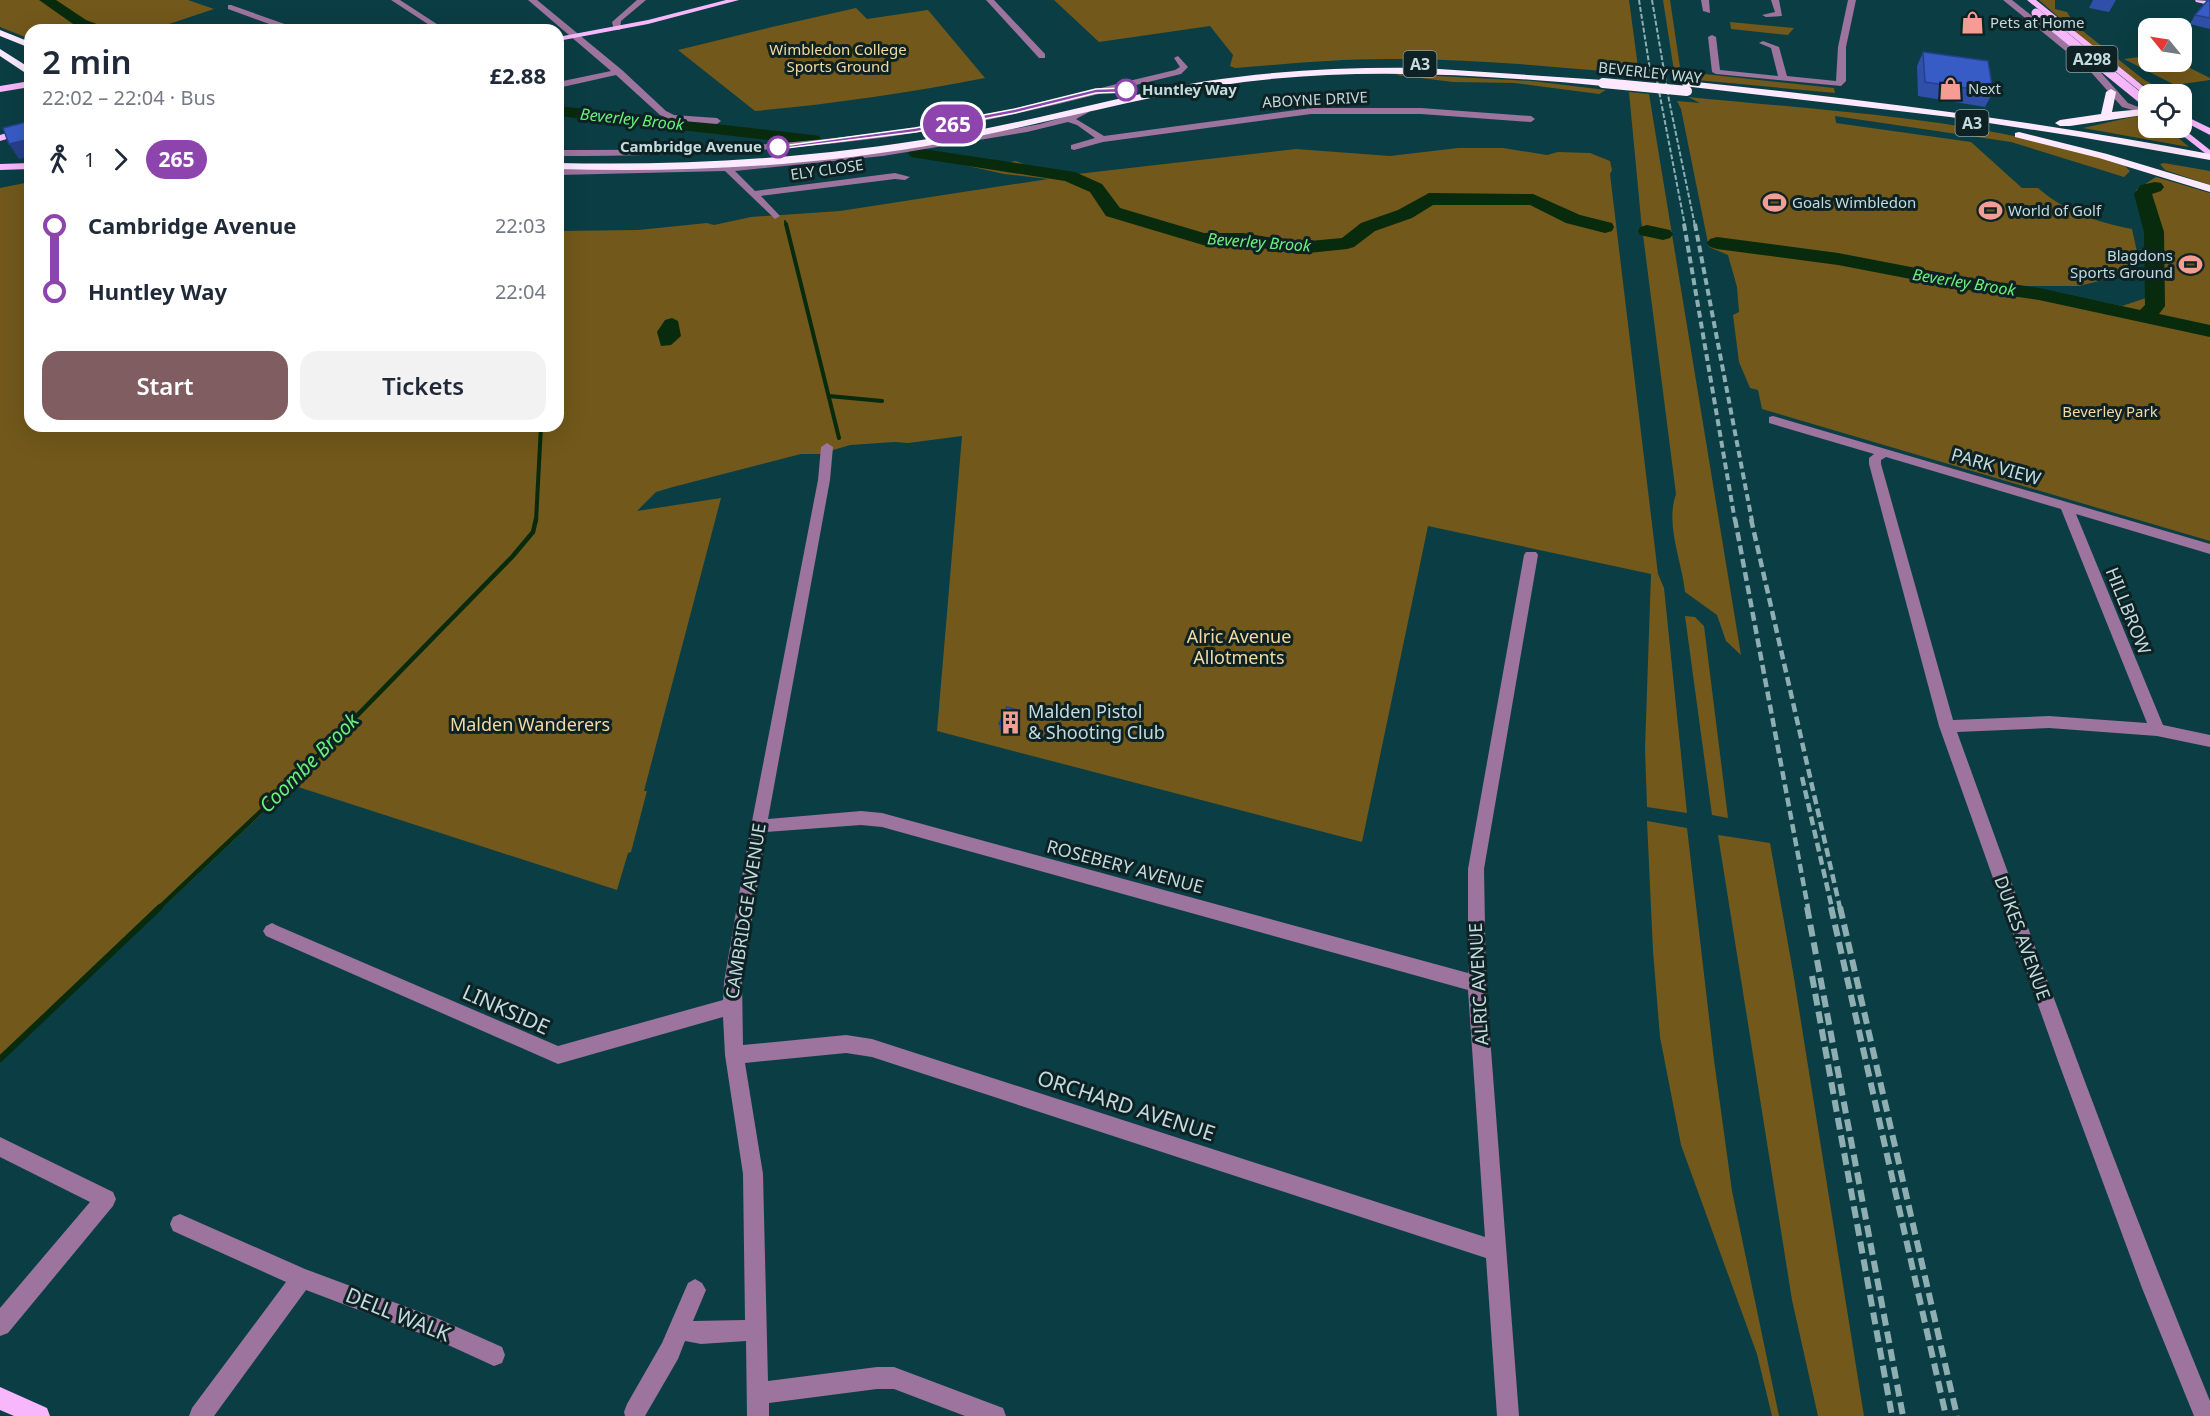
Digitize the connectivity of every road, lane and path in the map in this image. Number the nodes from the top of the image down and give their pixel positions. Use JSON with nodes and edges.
{"nodes":[{"id":1,"x":395,"y":0,"type":"edge"},
{"id":2,"x":532,"y":0,"type":"edge"},
{"id":3,"x":642,"y":0,"type":"edge"},
{"id":4,"x":735,"y":0,"type":"edge"},
{"id":5,"x":990,"y":0,"type":"edge"},
{"id":6,"x":1705,"y":0,"type":"edge"},
{"id":7,"x":1775,"y":0,"type":"edge"},
{"id":8,"x":1852,"y":0,"type":"edge"},
{"id":9,"x":2007,"y":0,"type":"edge"},
{"id":10,"x":2020,"y":0,"type":"edge"},
{"id":11,"x":2031,"y":0,"type":"edge"},
{"id":12,"x":2199,"y":0,"type":"edge"},
{"id":13,"x":2210,"y":3,"type":"edge"},
{"id":14,"x":231,"y":7,"type":"dead end"},
{"id":15,"x":1707,"y":11,"type":"dead end"},
{"id":16,"x":1766,"y":15,"type":"dead end"},
{"id":17,"x":277,"y":24,"type":"edge"},
{"id":18,"x":433,"y":24,"type":"edge"},
{"id":19,"x":559,"y":24,"type":"edge"},
{"id":20,"x":618,"y":28,"type":"junction"},
{"id":21,"x":564,"y":29,"type":"edge"},
{"id":22,"x":0,"y":33,"type":"edge"},
{"id":23,"x":572,"y":36,"type":"junction"},
{"id":24,"x":1712,"y":37,"type":"dead end"},
{"id":25,"x":564,"y":38,"type":"edge"},
{"id":26,"x":24,"y":43,"type":"edge"},
{"id":27,"x":1763,"y":43,"type":"dead end"},
{"id":28,"x":0,"y":45,"type":"edge"},
{"id":29,"x":23,"y":55,"type":"dead end"},
{"id":30,"x":1042,"y":56,"type":"dead end"},
{"id":31,"x":3,"y":58,"type":"edge"},
{"id":32,"x":1178,"y":58,"type":"dead end"},
{"id":33,"x":24,"y":70,"type":"edge"},
{"id":34,"x":619,"y":72,"type":"junction"},
{"id":35,"x":1604,"y":80,"type":"junction"},
{"id":36,"x":1783,"y":80,"type":"junction"},
{"id":37,"x":564,"y":84,"type":"edge"},
{"id":38,"x":24,"y":85,"type":"edge"},
{"id":39,"x":2138,"y":85,"type":"edge"},
{"id":40,"x":1687,"y":88,"type":"junction"},
{"id":41,"x":0,"y":89,"type":"edge"},
{"id":42,"x":1143,"y":89,"type":"junction"},
{"id":43,"x":1102,"y":91,"type":"junction"},
{"id":44,"x":2111,"y":92,"type":"junction"},
{"id":45,"x":2138,"y":100,"type":"edge"},
{"id":46,"x":1858,"y":101,"type":"junction"},
{"id":47,"x":1839,"y":106,"type":"junction"},
{"id":48,"x":2138,"y":108,"type":"edge"},
{"id":49,"x":1086,"y":110,"type":"junction"},
{"id":50,"x":2138,"y":110,"type":"edge"},
{"id":51,"x":2106,"y":117,"type":"junction"},
{"id":52,"x":1069,"y":119,"type":"junction"},
{"id":53,"x":1531,"y":119,"type":"dead end"},
{"id":54,"x":717,"y":121,"type":"dead end"},
{"id":55,"x":2192,"y":123,"type":"edge"},
{"id":56,"x":24,"y":131,"type":"edge"},
{"id":57,"x":2210,"y":132,"type":"edge"},
{"id":58,"x":0,"y":136,"type":"edge"},
{"id":59,"x":2189,"y":138,"type":"edge"},
{"id":60,"x":1102,"y":140,"type":"junction"},
{"id":61,"x":1074,"y":147,"type":"dead end"},
{"id":62,"x":564,"y":153,"type":"edge"},
{"id":63,"x":2210,"y":156,"type":"edge"},
{"id":64,"x":564,"y":158,"type":"edge"},
{"id":65,"x":2210,"y":165,"type":"edge"},
{"id":66,"x":0,"y":166,"type":"edge"},
{"id":67,"x":24,"y":166,"type":"edge"},
{"id":68,"x":564,"y":166,"type":"edge"},
{"id":69,"x":728,"y":169,"type":"junction"},
{"id":70,"x":564,"y":172,"type":"edge"},
{"id":71,"x":904,"y":177,"type":"dead end"},
{"id":72,"x":2210,"y":189,"type":"edge"},
{"id":73,"x":754,"y":194,"type":"junction"},
{"id":74,"x":775,"y":216,"type":"dead end"},
{"id":75,"x":1773,"y":420,"type":"dead end"},
{"id":76,"x":827,"y":447,"type":"dead end"},
{"id":77,"x":1883,"y":454,"type":"junction"},
{"id":78,"x":2066,"y":506,"type":"junction"},
{"id":79,"x":2210,"y":549,"type":"edge"},
{"id":80,"x":1531,"y":555,"type":"dead end"},
{"id":81,"x":1947,"y":726,"type":"junction"},
{"id":82,"x":2157,"y":730,"type":"junction"},
{"id":83,"x":2210,"y":741,"type":"edge"},
{"id":84,"x":759,"y":826,"type":"junction"},
{"id":85,"x":272,"y":931,"type":"dead end"},
{"id":86,"x":1477,"y":984,"type":"junction"},
{"id":87,"x":732,"y":1006,"type":"junction"},
{"id":88,"x":734,"y":1055,"type":"junction"},
{"id":89,"x":0,"y":1147,"type":"edge"},
{"id":90,"x":180,"y":1224,"type":"dead end"},
{"id":91,"x":1497,"y":1251,"type":"junction"},
{"id":92,"x":302,"y":1278,"type":"junction"},
{"id":93,"x":695,"y":1290,"type":"dead end"},
{"id":94,"x":0,"y":1325,"type":"edge"},
{"id":95,"x":680,"y":1329,"type":"junction"},
{"id":96,"x":758,"y":1330,"type":"junction"},
{"id":97,"x":494,"y":1355,"type":"dead end"},
{"id":98,"x":758,"y":1393,"type":"junction"},
{"id":99,"x":0,"y":1398,"type":"edge"},
{"id":100,"x":635,"y":1412,"type":"dead end"},
{"id":101,"x":39,"y":1416,"type":"edge"},
{"id":102,"x":200,"y":1416,"type":"edge"},
{"id":103,"x":758,"y":1416,"type":"edge"},
{"id":104,"x":995,"y":1416,"type":"edge"},
{"id":105,"x":1508,"y":1416,"type":"edge"},
{"id":106,"x":2205,"y":1416,"type":"edge"}],
"edges":[{"from":1,"to":18,"type":"street"},
{"from":2,"to":19,"type":"street"},
{"from":3,"to":20,"type":"street"},
{"from":4,"to":20,"type":"main road"},
{"from":5,"to":30,"type":"street"},
{"from":6,"to":15,"type":"street"},
{"from":7,"to":16,"type":"street"},
{"from":8,"to":36,"type":"street"},
{"from":9,"to":44,"type":"street"},
{"from":10,"to":45,"type":"main road","number":"A298","bridge":true},
{"from":11,"to":39,"type":"main road","number":"A298"},
{"from":12,"to":13,"type":"main road"},
{"from":14,"to":17,"type":"street"},
{"from":20,"to":23,"type":"main road"},
{"from":21,"to":23,"type":"street"},
{"from":22,"to":26,"type":"highway"},
{"from":23,"to":25,"type":"main road"},
{"from":23,"to":34,"type":"street"},
{"from":24,"to":36,"type":"street"},
{"from":27,"to":36,"type":"street"},
{"from":28,"to":29,"type":"highway"},
{"from":31,"to":33,"type":"highway"},
{"from":32,"to":43,"type":"street","name":"BEVERLEY WAY"},
{"from":34,"to":37,"type":"street"},
{"from":34,"to":54,"type":"street"},
{"from":35,"to":40,"type":"highway","name":"BEVERLEY WAY","number":"A3","bridge":true},
{"from":35,"to":42,"type":"highway","name":"BEVERLEY WAY","number":"A3"},
{"from":35,"to":49,"type":"highway","name":"BEVERLEY WAY","number":"A3"},
{"from":38,"to":41,"type":"main road"},
{"from":40,"to":46,"type":"highway","name":"BEVERLEY WAY","number":"A3"},
{"from":40,"to":47,"type":"highway","name":"BEVERLEY WAY","number":"A3"},
{"from":42,"to":43,"type":"street","name":"BEVERLEY WAY"},
{"from":42,"to":64,"type":"highway","name":"BEVERLEY WAY","number":"A3"},
{"from":43,"to":62,"type":"street","name":"BEVERLEY WAY"},
{"from":44,"to":48,"type":"street"},
{"from":44,"to":51,"type":"highway"},
{"from":46,"to":51,"type":"highway"},
{"from":46,"to":63,"type":"highway","name":"BEVERLEY WAY","number":"A3"},
{"from":47,"to":65,"type":"highway","name":"BEVERLEY WAY","number":"A3"},
{"from":47,"to":72,"type":"highway"},
{"from":49,"to":52,"type":"street","name":"BEVERLEY WAY"},
{"from":49,"to":68,"type":"highway","name":"BEVERLEY WAY","number":"A3"},
{"from":50,"to":51,"type":"highway"},
{"from":52,"to":60,"type":"street"},
{"from":52,"to":69,"type":"street","name":"BEVERLEY WAY"},
{"from":53,"to":60,"type":"street","name":"ABOYNE DRIVE"},
{"from":55,"to":57,"type":"main road"},
{"from":56,"to":58,"type":"main road"},
{"from":59,"to":63,"type":"main road"},
{"from":60,"to":61,"type":"street","name":"ABOYNE DRIVE"},
{"from":66,"to":67,"type":"main road"},
{"from":69,"to":70,"type":"street","name":"BEVERLEY WAY"},
{"from":69,"to":73,"type":"street"},
{"from":71,"to":73,"type":"street","name":"ELY CLOSE"},
{"from":73,"to":74,"type":"street"},
{"from":75,"to":77,"type":"street","name":"PARK VIEW"},
{"from":76,"to":84,"type":"street","name":"CAMBRIDGE AVENUE"},
{"from":77,"to":78,"type":"street","name":"PARK VIEW"},
{"from":77,"to":81,"type":"street","name":"DUKES AVENUE"},
{"from":78,"to":79,"type":"street","name":"PARK VIEW"},
{"from":78,"to":82,"type":"street","name":"HILLBROW"},
{"from":80,"to":86,"type":"street","name":"ALRIC AVENUE"},
{"from":81,"to":82,"type":"street"},
{"from":81,"to":106,"type":"street","name":"DUKES AVENUE"},
{"from":82,"to":83,"type":"street"},
{"from":84,"to":86,"type":"street","name":"ROSEBERY AVENUE"},
{"from":84,"to":87,"type":"street","name":"CAMBRIDGE AVENUE"},
{"from":85,"to":87,"type":"street","name":"LINKSIDE"},
{"from":86,"to":91,"type":"street","name":"ALRIC AVENUE"},
{"from":87,"to":88,"type":"street","name":"CAMBRIDGE AVENUE"},
{"from":88,"to":91,"type":"street","name":"ORCHARD AVENUE"},
{"from":88,"to":96,"type":"street","name":"CAMBRIDGE AVENUE"},
{"from":89,"to":94,"type":"street"},
{"from":90,"to":92,"type":"street","name":"DELL WALK"},
{"from":91,"to":105,"type":"street","name":"ALRIC AVENUE"},
{"from":92,"to":97,"type":"street","name":"DELL WALK"},
{"from":92,"to":102,"type":"street"},
{"from":93,"to":95,"type":"street"},
{"from":95,"to":96,"type":"street"},
{"from":95,"to":100,"type":"street"},
{"from":96,"to":98,"type":"street","name":"CAMBRIDGE AVENUE"},
{"from":98,"to":103,"type":"street","name":"CAMBRIDGE AVENUE"},
{"from":98,"to":104,"type":"street"},
{"from":99,"to":101,"type":"main road"}]}
